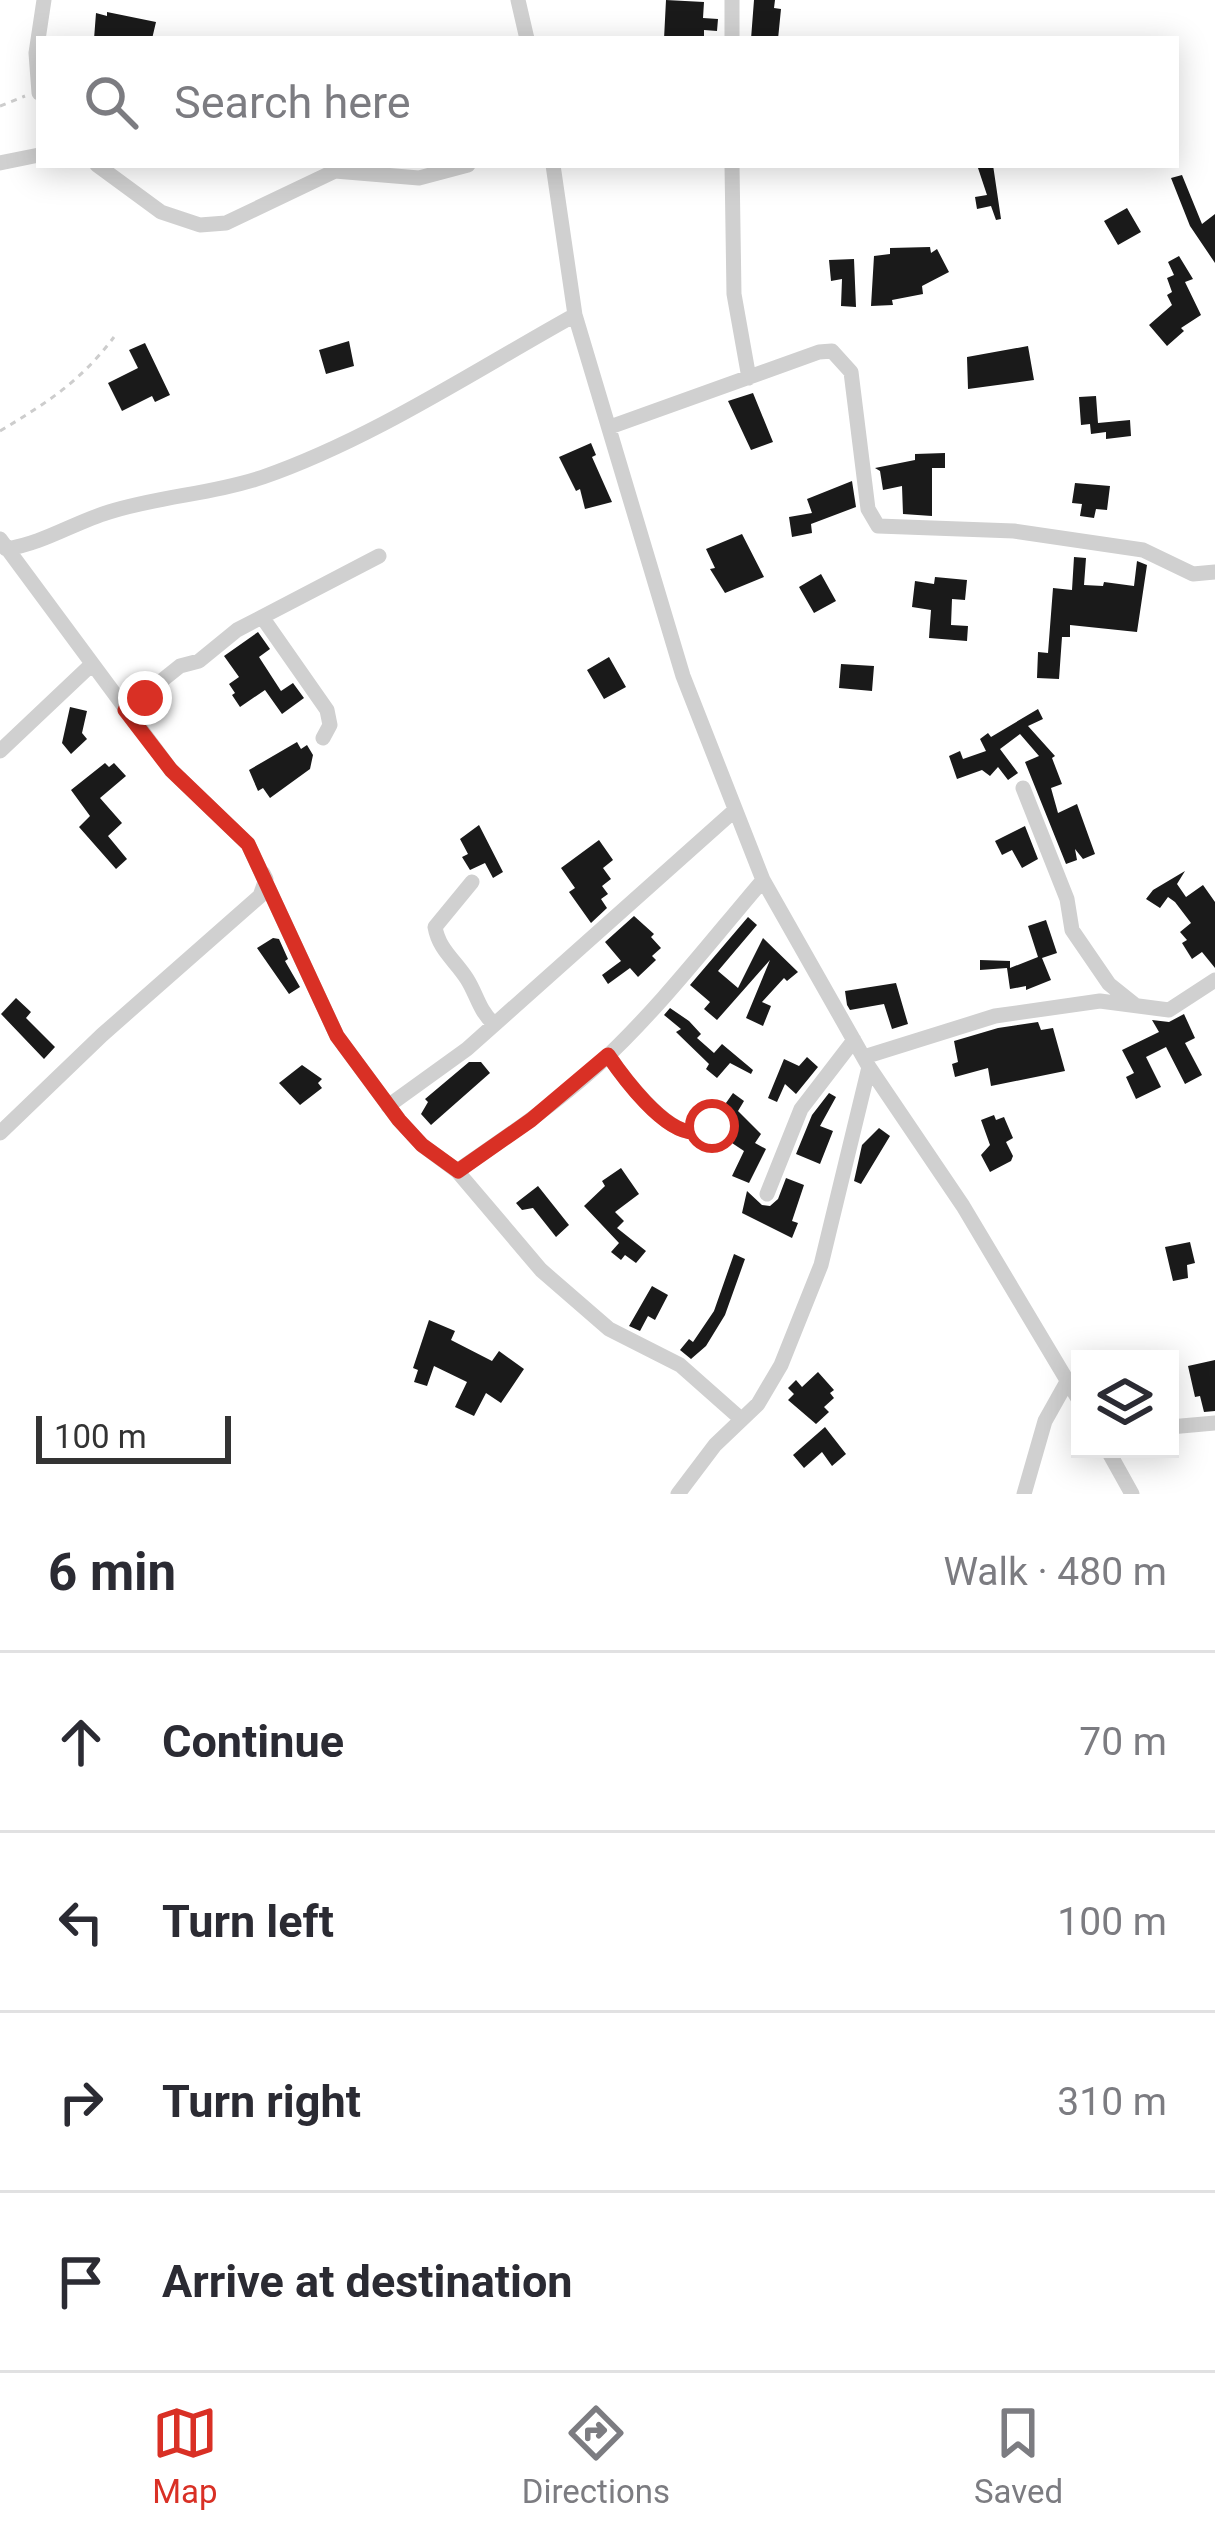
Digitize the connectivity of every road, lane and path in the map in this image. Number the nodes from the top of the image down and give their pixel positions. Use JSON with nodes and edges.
{"nodes":[{"id":1,"x":44,"y":0,"type":"edge"},
{"id":2,"x":518,"y":0,"type":"edge"},
{"id":3,"x":732,"y":0,"type":"edge"},
{"id":4,"x":39,"y":36,"type":"edge"},
{"id":5,"x":526,"y":36,"type":"edge"},
{"id":6,"x":732,"y":36,"type":"edge"},
{"id":7,"x":36,"y":94,"type":"edge"},
{"id":8,"x":0,"y":106,"type":"edge"},
{"id":9,"x":36,"y":156,"type":"edge"},
{"id":10,"x":0,"y":163,"type":"edge"},
{"id":11,"x":101,"y":168,"type":"edge"},
{"id":12,"x":457,"y":168,"type":"edge"},
{"id":13,"x":553,"y":168,"type":"edge"},
{"id":14,"x":732,"y":168,"type":"edge"},
{"id":15,"x":575,"y":315,"type":"junction"},
{"id":16,"x":114,"y":337,"type":"dead end"},
{"id":17,"x":749,"y":378,"type":"junction"},
{"id":18,"x":610,"y":428,"type":"junction"},
{"id":19,"x":0,"y":431,"type":"edge"},
{"id":20,"x":3,"y":544,"type":"edge"},
{"id":21,"x":379,"y":556,"type":"dead end"},
{"id":22,"x":1215,"y":572,"type":"edge"},
{"id":23,"x":262,"y":616,"type":"junction"},
{"id":24,"x":91,"y":665,"type":"junction"},
{"id":25,"x":125,"y":710,"type":"junction"},
{"id":26,"x":323,"y":738,"type":"dead end"},
{"id":27,"x":0,"y":751,"type":"edge"},
{"id":28,"x":1023,"y":788,"type":"dead end"},
{"id":29,"x":735,"y":809,"type":"junction"},
{"id":30,"x":248,"y":844,"type":"junction"},
{"id":31,"x":763,"y":880,"type":"junction"},
{"id":32,"x":472,"y":882,"type":"dead end"},
{"id":33,"x":1215,"y":980,"type":"edge"},
{"id":34,"x":1136,"y":1006,"type":"junction"},
{"id":35,"x":494,"y":1023,"type":"junction"},
{"id":36,"x":854,"y":1040,"type":"junction"},
{"id":37,"x":608,"y":1055,"type":"junction"},
{"id":38,"x":866,"y":1062,"type":"junction"},
{"id":39,"x":388,"y":1106,"type":"junction"},
{"id":40,"x":712,"y":1126,"type":"dead end"},
{"id":41,"x":0,"y":1133,"type":"edge"},
{"id":42,"x":458,"y":1171,"type":"junction"},
{"id":43,"x":767,"y":1194,"type":"dead end"},
{"id":44,"x":1068,"y":1381,"type":"junction"},
{"id":45,"x":1071,"y":1386,"type":"edge"},
{"id":46,"x":741,"y":1419,"type":"junction"},
{"id":47,"x":1215,"y":1423,"type":"edge"},
{"id":48,"x":1179,"y":1426,"type":"edge"},
{"id":49,"x":1112,"y":1458,"type":"edge"},
{"id":50,"x":678,"y":1494,"type":"edge"},
{"id":51,"x":1024,"y":1494,"type":"edge"},
{"id":52,"x":1132,"y":1494,"type":"edge"}],
"edges":[{"from":1,"to":4,"type":"street"},
{"from":2,"to":5,"type":"street"},
{"from":3,"to":6,"type":"street"},
{"from":7,"to":8,"type":"path"},
{"from":9,"to":10,"type":"street"},
{"from":11,"to":12,"type":"street"},
{"from":13,"to":15,"type":"street"},
{"from":14,"to":17,"type":"street"},
{"from":15,"to":18,"type":"street"},
{"from":15,"to":20,"type":"street"},
{"from":16,"to":19,"type":"path"},
{"from":17,"to":18,"type":"street"},
{"from":17,"to":22,"type":"street"},
{"from":18,"to":29,"type":"street"},
{"from":20,"to":24,"type":"street"},
{"from":21,"to":23,"type":"street"},
{"from":23,"to":25,"type":"street"},
{"from":23,"to":26,"type":"street"},
{"from":24,"to":25,"type":"street"},
{"from":24,"to":27,"type":"street"},
{"from":25,"to":30,"type":"street"},
{"from":28,"to":34,"type":"street"},
{"from":29,"to":31,"type":"street"},
{"from":29,"to":35,"type":"street"},
{"from":30,"to":39,"type":"street"},
{"from":30,"to":41,"type":"street"},
{"from":31,"to":36,"type":"street"},
{"from":31,"to":37,"type":"street"},
{"from":32,"to":35,"type":"street"},
{"from":33,"to":34,"type":"street"},
{"from":34,"to":38,"type":"street"},
{"from":35,"to":39,"type":"street"},
{"from":36,"to":38,"type":"street"},
{"from":36,"to":43,"type":"street"},
{"from":37,"to":40,"type":"street"},
{"from":37,"to":42,"type":"street"},
{"from":38,"to":44,"type":"street"},
{"from":38,"to":46,"type":"street"},
{"from":39,"to":42,"type":"street"},
{"from":42,"to":46,"type":"street"},
{"from":44,"to":45,"type":"street"},
{"from":44,"to":51,"type":"street"},
{"from":46,"to":50,"type":"street"},
{"from":47,"to":48,"type":"street"},
{"from":49,"to":52,"type":"street"}]}
